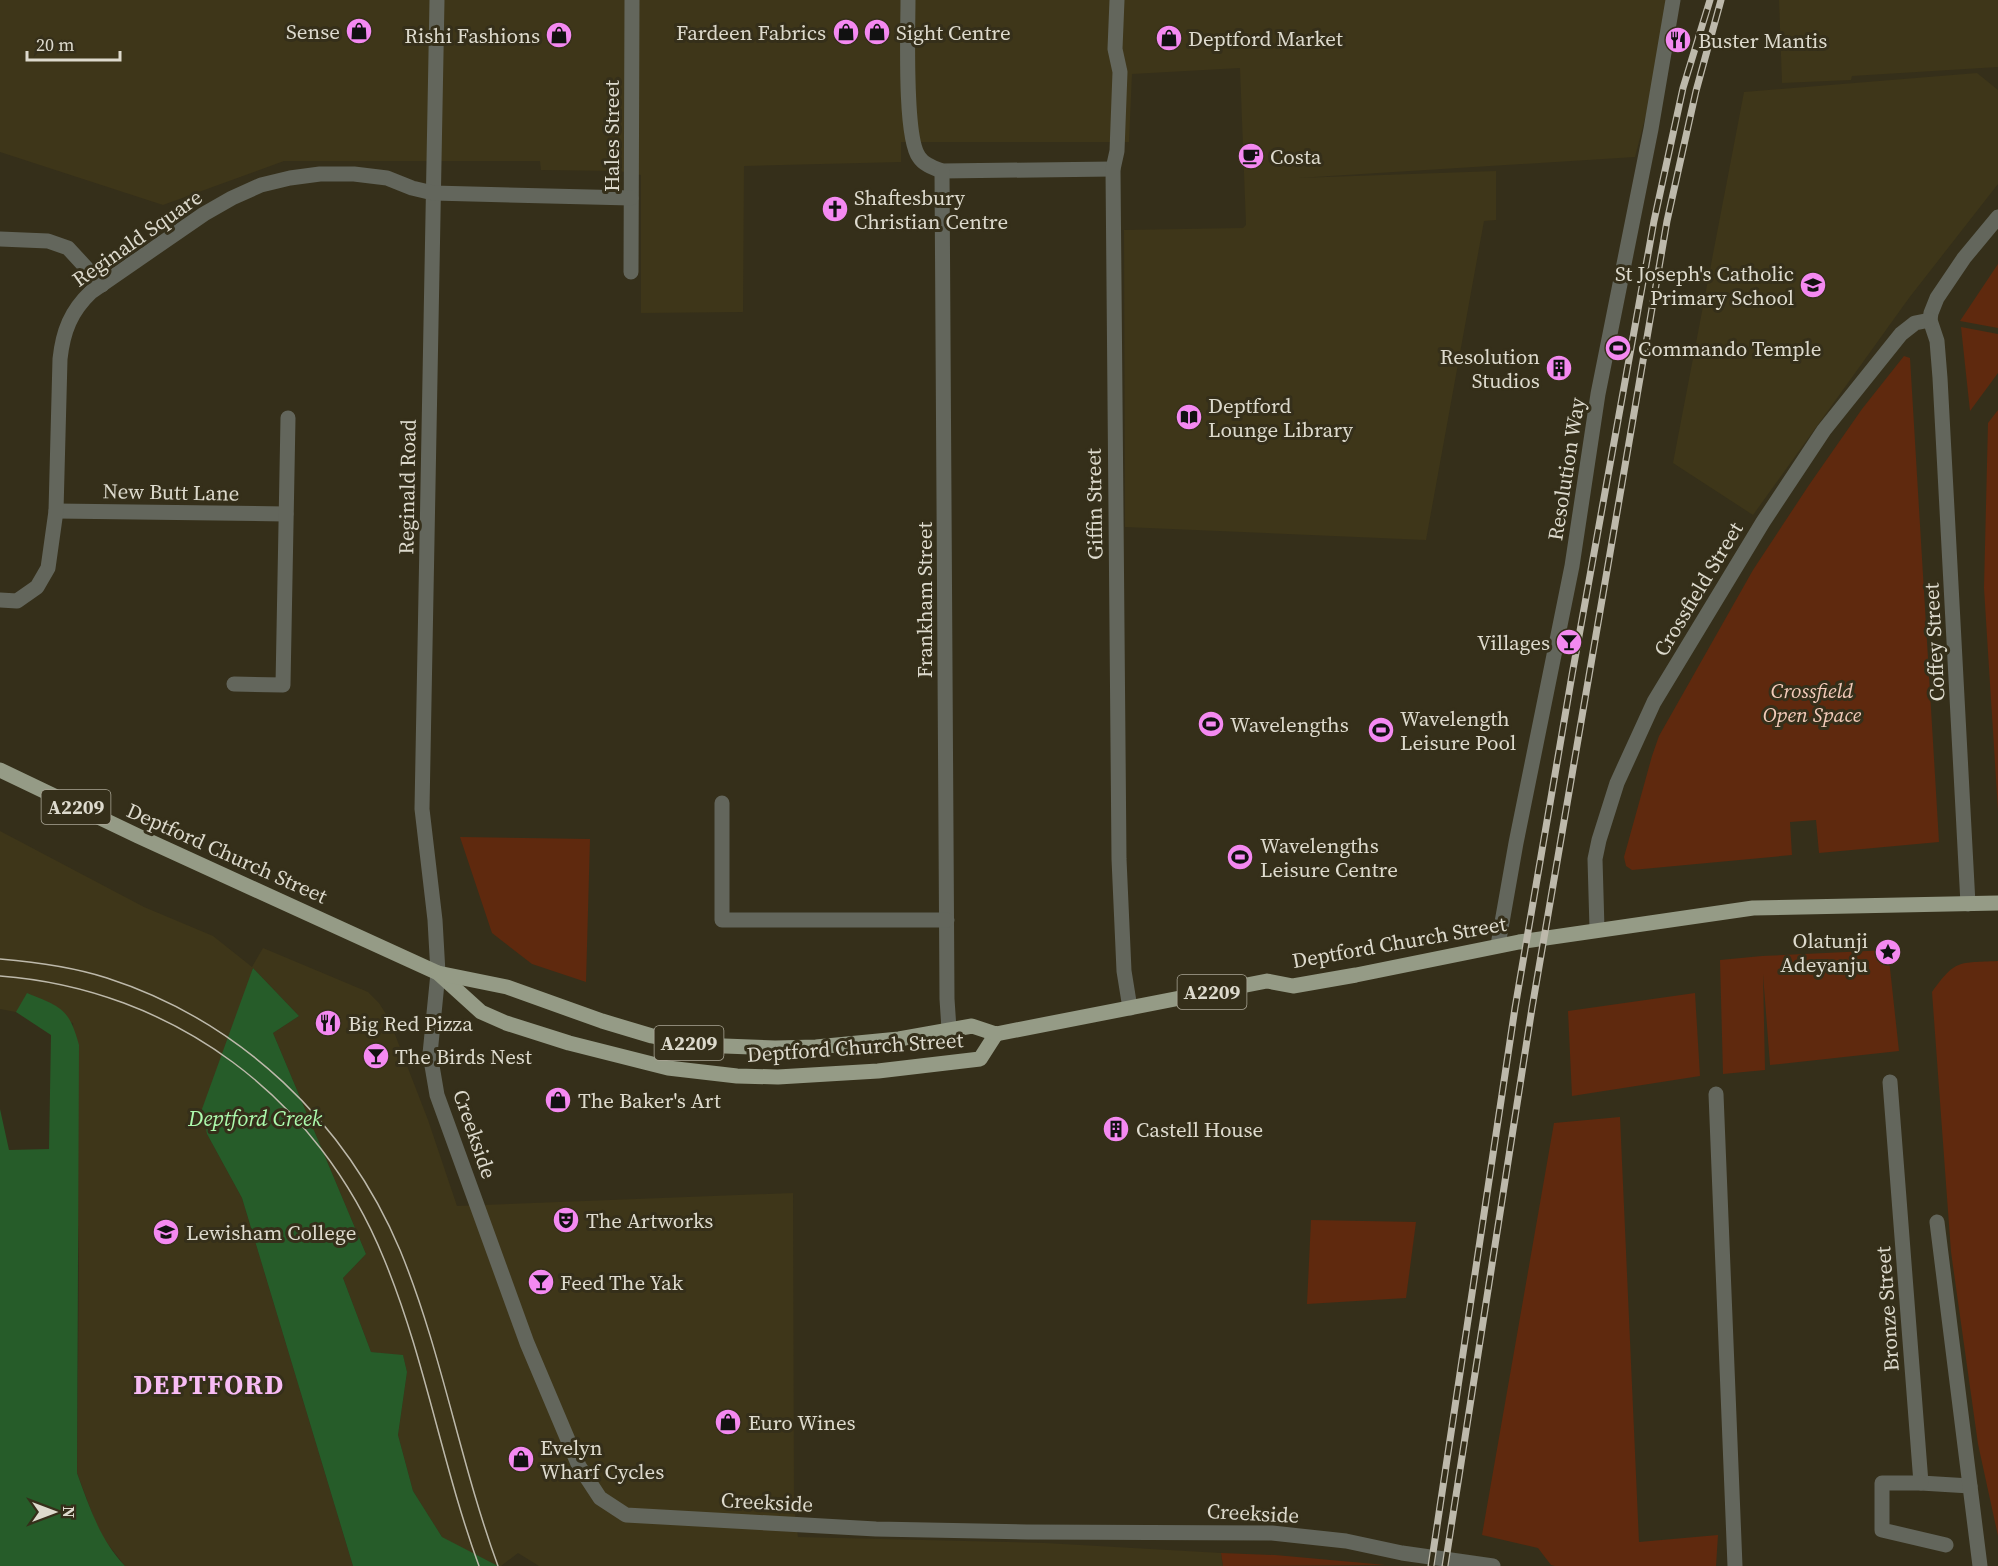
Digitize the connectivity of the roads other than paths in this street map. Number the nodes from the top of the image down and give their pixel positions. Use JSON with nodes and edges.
{"nodes":[{"id":1,"x":437,"y":0,"type":"edge"},
{"id":2,"x":632,"y":0,"type":"edge"},
{"id":3,"x":908,"y":0,"type":"edge"},
{"id":4,"x":1117,"y":0,"type":"edge"},
{"id":5,"x":1673,"y":0,"type":"edge"},
{"id":6,"x":1113,"y":169,"type":"junction"},
{"id":7,"x":942,"y":171,"type":"junction"},
{"id":8,"x":433,"y":193,"type":"junction"},
{"id":9,"x":632,"y":198,"type":"junction"},
{"id":10,"x":1998,"y":217,"type":"edge"},
{"id":11,"x":0,"y":239,"type":"edge"},
{"id":12,"x":631,"y":272,"type":"dead end"},
{"id":13,"x":102,"y":285,"type":"junction"},
{"id":14,"x":1930,"y":320,"type":"junction"},
{"id":15,"x":288,"y":418,"type":"dead end"},
{"id":16,"x":56,"y":511,"type":"junction"},
{"id":17,"x":286,"y":514,"type":"junction"},
{"id":18,"x":0,"y":600,"type":"edge"},
{"id":19,"x":234,"y":684,"type":"dead end"},
{"id":20,"x":0,"y":770,"type":"edge"},
{"id":21,"x":722,"y":803,"type":"dead end"},
{"id":22,"x":1968,"y":903,"type":"junction"},
{"id":23,"x":1998,"y":903,"type":"edge"},
{"id":24,"x":947,"y":920,"type":"junction"},
{"id":25,"x":1597,"y":929,"type":"junction"},
{"id":26,"x":1498,"y":945,"type":"junction"},
{"id":27,"x":438,"y":973,"type":"junction"},
{"id":28,"x":1130,"y":1008,"type":"junction"},
{"id":29,"x":949,"y":1029,"type":"junction"},
{"id":30,"x":996,"y":1034,"type":"junction"},
{"id":31,"x":1890,"y":1082,"type":"dead end"},
{"id":32,"x":1716,"y":1094,"type":"dead end"},
{"id":33,"x":1937,"y":1222,"type":"dead end"},
{"id":34,"x":1921,"y":1483,"type":"junction"},
{"id":35,"x":1970,"y":1486,"type":"junction"},
{"id":36,"x":1946,"y":1545,"type":"dead end"},
{"id":37,"x":1493,"y":1566,"type":"edge"},
{"id":38,"x":1735,"y":1566,"type":"edge"},
{"id":39,"x":1980,"y":1566,"type":"edge"}],
"edges":[{"from":1,"to":8,"type":"street","name":"Reginald Road"},
{"from":2,"to":9,"type":"street","name":"Hales Street"},
{"from":3,"to":7,"type":"street"},
{"from":4,"to":6,"type":"street","name":"Giffin Street"},
{"from":5,"to":26,"type":"street","name":"Resolution Way"},
{"from":6,"to":7,"type":"street"},
{"from":6,"to":28,"type":"street","name":"Giffin Street"},
{"from":7,"to":24,"type":"street","name":"Frankham Street"},
{"from":8,"to":9,"type":"street","name":"Reginald Square"},
{"from":8,"to":13,"type":"street","name":"Reginald Square"},
{"from":8,"to":27,"type":"street","name":"Reginald Road"},
{"from":9,"to":12,"type":"street","name":"Hales Street"},
{"from":10,"to":14,"type":"street"},
{"from":11,"to":13,"type":"street"},
{"from":13,"to":16,"type":"street","name":"Reginald Square"},
{"from":14,"to":22,"type":"street","name":"Coffey Street"},
{"from":14,"to":25,"type":"street","name":"Crossfield Street"},
{"from":15,"to":17,"type":"street"},
{"from":16,"to":17,"type":"street","name":"New Butt Lane"},
{"from":16,"to":18,"type":"street","name":"Reginald Square"},
{"from":17,"to":19,"type":"street"},
{"from":20,"to":27,"type":"main road","name":"Deptford Church Street","number":"A2209"},
{"from":21,"to":24,"type":"street"},
{"from":22,"to":23,"type":"main road","name":"Deptford Church Street"},
{"from":22,"to":25,"type":"main road","name":"Deptford Church Street"},
{"from":24,"to":29,"type":"street","name":"Frankham Street"},
{"from":25,"to":26,"type":"main road","name":"Deptford Church Street"},
{"from":26,"to":28,"type":"main road","name":"Deptford Church Street","number":"A2209"},
{"from":27,"to":29,"type":"main road","name":"Deptford Church Street","number":"A2209"},
{"from":27,"to":30,"type":"main road","name":"Deptford Church Street","number":"A2209"},
{"from":27,"to":37,"type":"street","name":"Creekside"},
{"from":28,"to":30,"type":"main road","name":"Deptford Church Street","number":"A2209"},
{"from":29,"to":30,"type":"main road","name":"Deptford Church Street","number":"A2209"},
{"from":31,"to":34,"type":"street","name":"Bronze Street"},
{"from":32,"to":38,"type":"street"},
{"from":33,"to":35,"type":"street"},
{"from":34,"to":35,"type":"street"},
{"from":34,"to":36,"type":"street"},
{"from":35,"to":39,"type":"street"}]}
